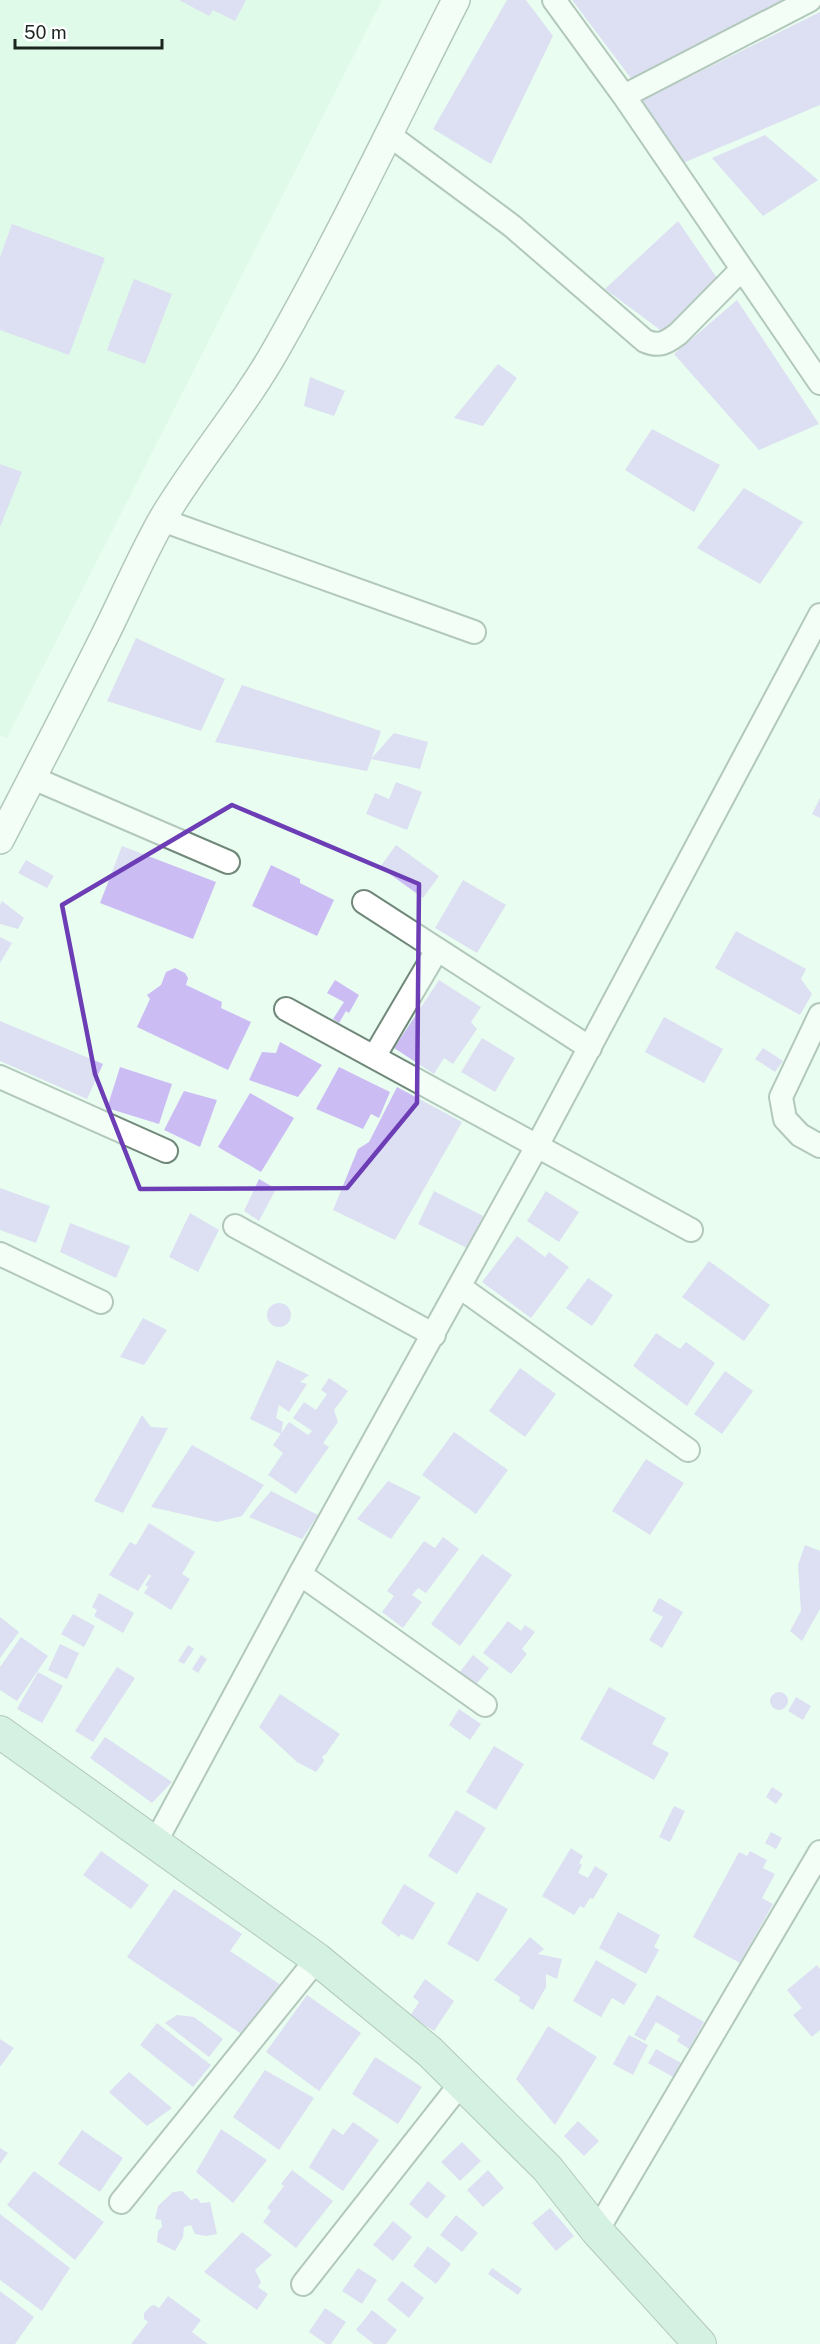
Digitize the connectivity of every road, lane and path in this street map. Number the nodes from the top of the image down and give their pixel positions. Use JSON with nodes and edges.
{"nodes":[{"id":1,"x":456,"y":0,"type":"edge"},
{"id":2,"x":554,"y":0,"type":"edge"},
{"id":3,"x":810,"y":0,"type":"edge"},
{"id":4,"x":624,"y":96,"type":"junction"},
{"id":5,"x":388,"y":134,"type":"junction"},
{"id":6,"x":742,"y":269,"type":"junction"},
{"id":7,"x":820,"y":383,"type":"edge"},
{"id":8,"x":162,"y":520,"type":"junction"},
{"id":9,"x":820,"y":615,"type":"edge"},
{"id":10,"x":474,"y":632,"type":"dead end"},
{"id":11,"x":33,"y":778,"type":"junction"},
{"id":12,"x":7,"y":808,"type":"edge"},
{"id":13,"x":0,"y":840,"type":"edge"},
{"id":14,"x":228,"y":862,"type":"dead end"},
{"id":15,"x":364,"y":902,"type":"dead end"},
{"id":16,"x":437,"y":950,"type":"junction"},
{"id":17,"x":286,"y":1009,"type":"dead end"},
{"id":18,"x":820,"y":1015,"type":"edge"},
{"id":19,"x":590,"y":1048,"type":"junction"},
{"id":20,"x":374,"y":1056,"type":"junction"},
{"id":21,"x":0,"y":1077,"type":"edge"},
{"id":22,"x":537,"y":1146,"type":"junction"},
{"id":23,"x":820,"y":1146,"type":"edge"},
{"id":24,"x":166,"y":1151,"type":"dead end"},
{"id":25,"x":235,"y":1226,"type":"dead end"},
{"id":26,"x":691,"y":1230,"type":"dead end"},
{"id":27,"x":0,"y":1254,"type":"edge"},
{"id":28,"x":460,"y":1287,"type":"junction"},
{"id":29,"x":101,"y":1302,"type":"dead end"},
{"id":30,"x":434,"y":1335,"type":"junction"},
{"id":31,"x":688,"y":1450,"type":"dead end"},
{"id":32,"x":300,"y":1574,"type":"junction"},
{"id":33,"x":485,"y":1705,"type":"dead end"},
{"id":34,"x":0,"y":1732,"type":"edge"},
{"id":35,"x":155,"y":1843,"type":"junction"},
{"id":36,"x":820,"y":1852,"type":"edge"},
{"id":37,"x":317,"y":1959,"type":"junction"},
{"id":38,"x":462,"y":2082,"type":"junction"},
{"id":39,"x":121,"y":2202,"type":"dead end"},
{"id":40,"x":597,"y":2231,"type":"junction"},
{"id":41,"x":303,"y":2284,"type":"dead end"},
{"id":42,"x":700,"y":2344,"type":"edge"}],
"edges":[{"from":1,"to":5,"type":"street"},
{"from":2,"to":4,"type":"street"},
{"from":3,"to":4,"type":"street"},
{"from":4,"to":6,"type":"street"},
{"from":5,"to":6,"type":"street"},
{"from":5,"to":8,"type":"street"},
{"from":6,"to":7,"type":"street"},
{"from":8,"to":10,"type":"street"},
{"from":8,"to":11,"type":"street"},
{"from":9,"to":19,"type":"street"},
{"from":11,"to":12,"type":"street"},
{"from":11,"to":14,"type":"street"},
{"from":12,"to":13,"type":"street"},
{"from":15,"to":16,"type":"street"},
{"from":16,"to":19,"type":"street"},
{"from":16,"to":20,"type":"street"},
{"from":17,"to":20,"type":"street"},
{"from":18,"to":23,"type":"street"},
{"from":19,"to":22,"type":"street"},
{"from":20,"to":22,"type":"street"},
{"from":21,"to":24,"type":"street"},
{"from":22,"to":26,"type":"street"},
{"from":22,"to":28,"type":"street"},
{"from":25,"to":30,"type":"street"},
{"from":27,"to":29,"type":"street"},
{"from":28,"to":30,"type":"street"},
{"from":28,"to":31,"type":"street"},
{"from":30,"to":32,"type":"street"},
{"from":32,"to":33,"type":"street"},
{"from":32,"to":35,"type":"street"},
{"from":34,"to":35,"type":"main road"},
{"from":35,"to":37,"type":"main road"},
{"from":36,"to":40,"type":"street"},
{"from":37,"to":38,"type":"main road"},
{"from":37,"to":39,"type":"street"},
{"from":38,"to":40,"type":"main road"},
{"from":38,"to":41,"type":"street"},
{"from":40,"to":42,"type":"main road"}]}
